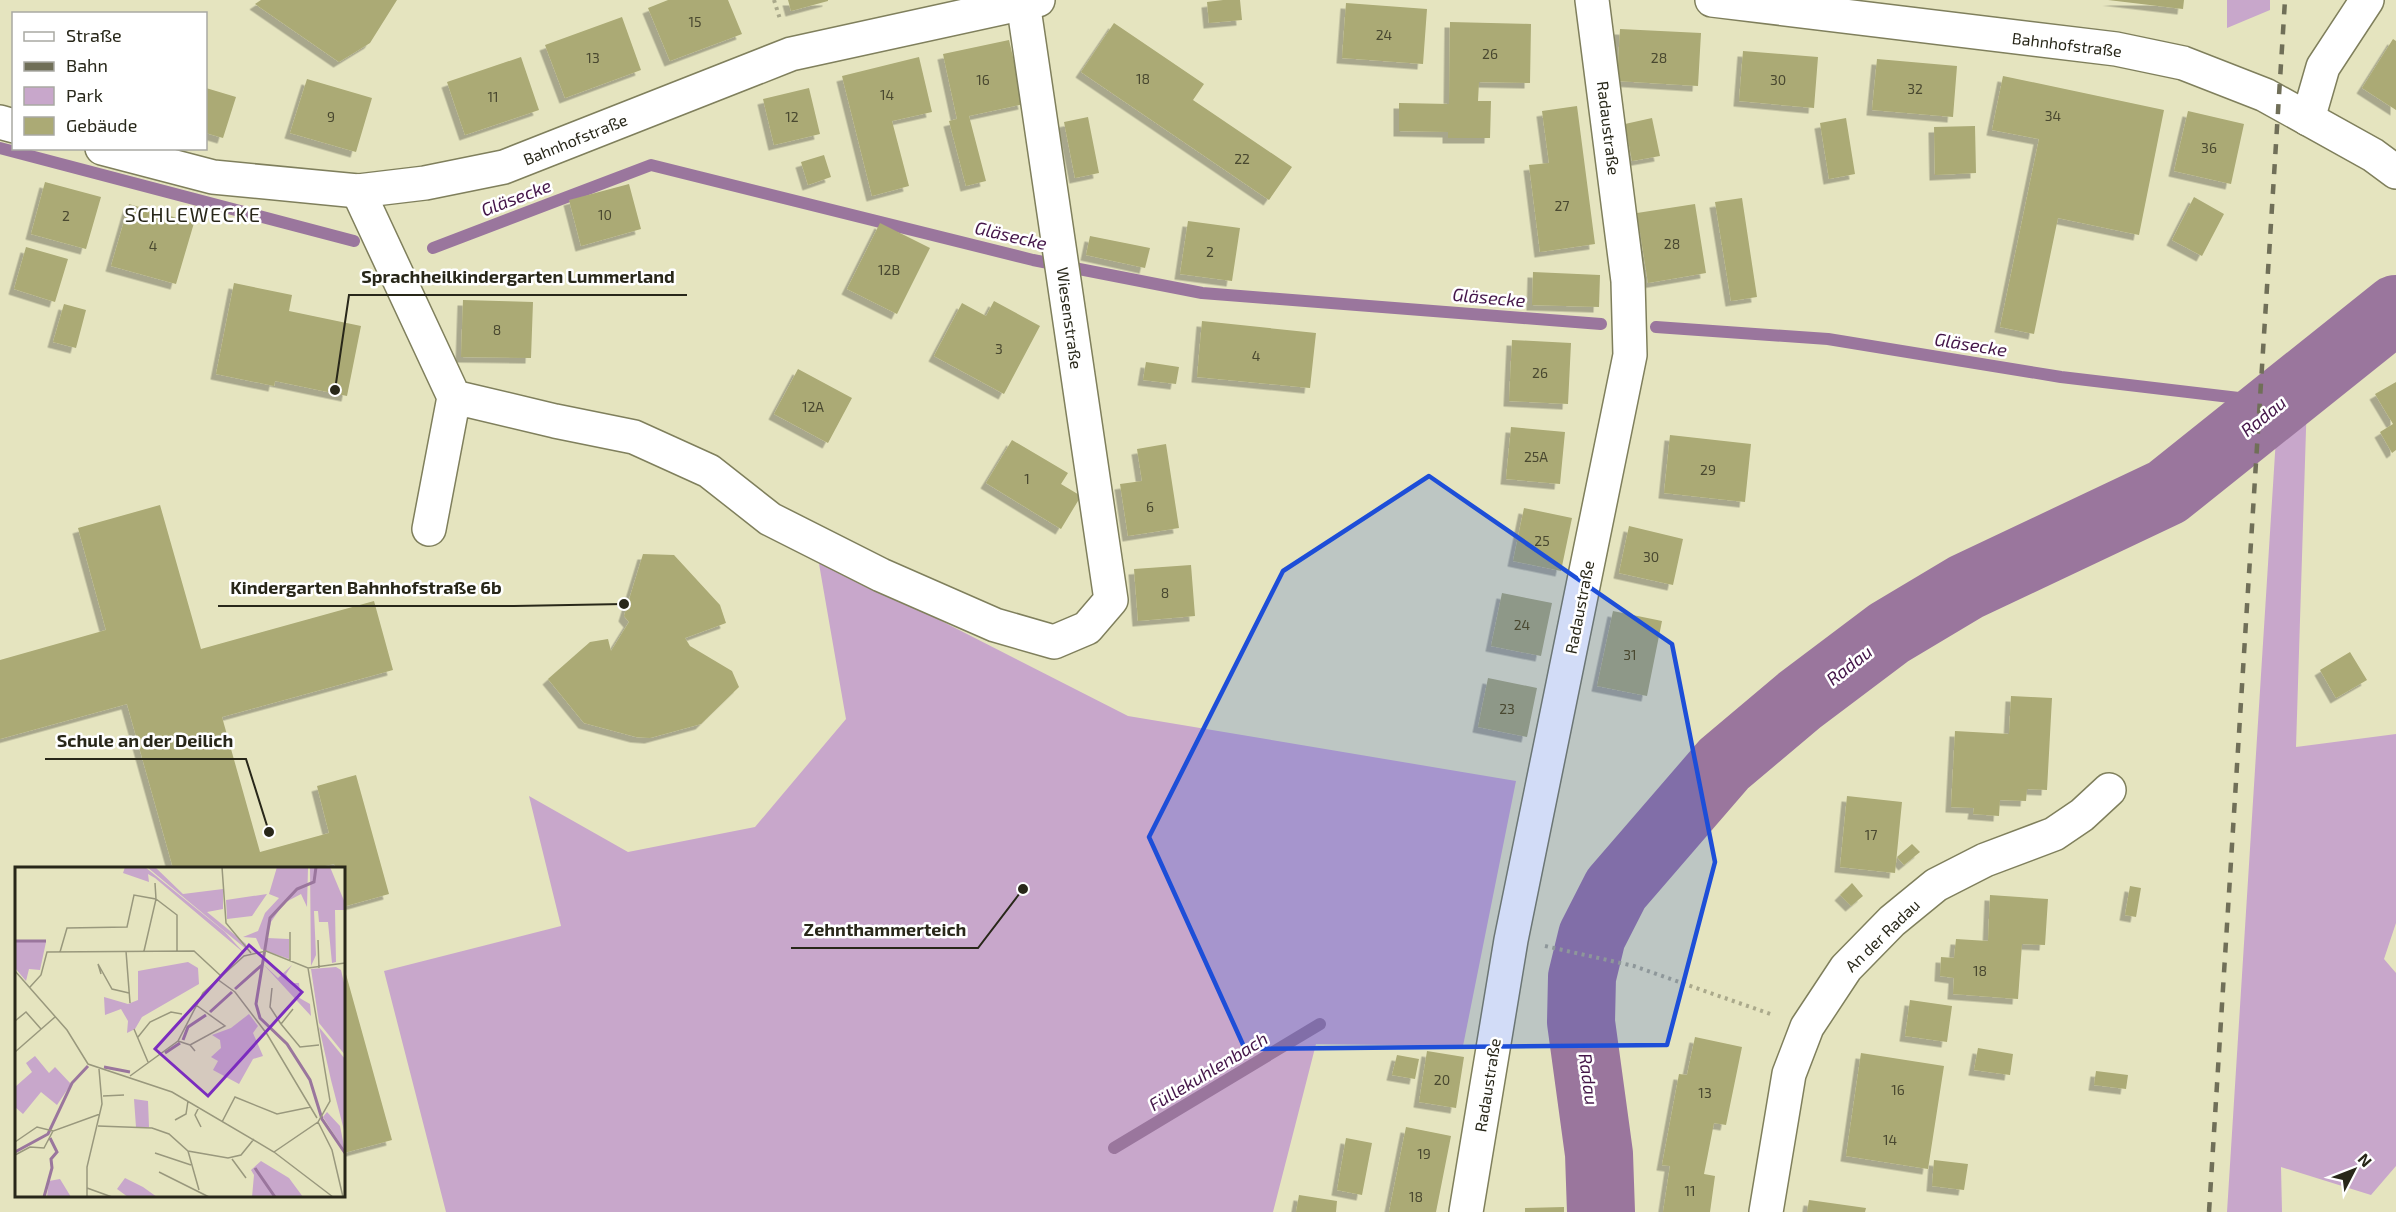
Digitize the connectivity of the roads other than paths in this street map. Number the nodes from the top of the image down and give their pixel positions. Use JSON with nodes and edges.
{"nodes":[{"id":1,"x":1592,"y":0,"type":"edge"},
{"id":2,"x":1712,"y":0,"type":"edge"},
{"id":3,"x":2367,"y":0,"type":"edge"},
{"id":4,"x":1030,"y":1,"type":"edge"},
{"id":5,"x":2308,"y":119,"type":"junction"},
{"id":6,"x":110,"y":150,"type":"edge"},
{"id":7,"x":2396,"y":172,"type":"edge"},
{"id":8,"x":358,"y":191,"type":"junction"},
{"id":9,"x":454,"y":397,"type":"junction"},
{"id":10,"x":429,"y":529,"type":"dead end"},
{"id":11,"x":2109,"y":790,"type":"dead end"},
{"id":12,"x":1466,"y":1212,"type":"edge"},
{"id":13,"x":1767,"y":1212,"type":"edge"}],
"edges":[{"from":1,"to":12,"type":"street","name":"Radaustraße"},
{"from":2,"to":5,"type":"street","name":"Bahnhofstraße"},
{"from":3,"to":5,"type":"street"},
{"from":4,"to":8,"type":"street","name":"Bahnhofstraße"},
{"from":4,"to":9,"type":"street","name":"Wiesenstraße"},
{"from":5,"to":7,"type":"street","name":"Bahnhofstraße"},
{"from":6,"to":8,"type":"street","name":"Bahnhofstraße"},
{"from":8,"to":9,"type":"street"},
{"from":9,"to":10,"type":"street"},
{"from":11,"to":13,"type":"street","name":"An der Radau"}]}
